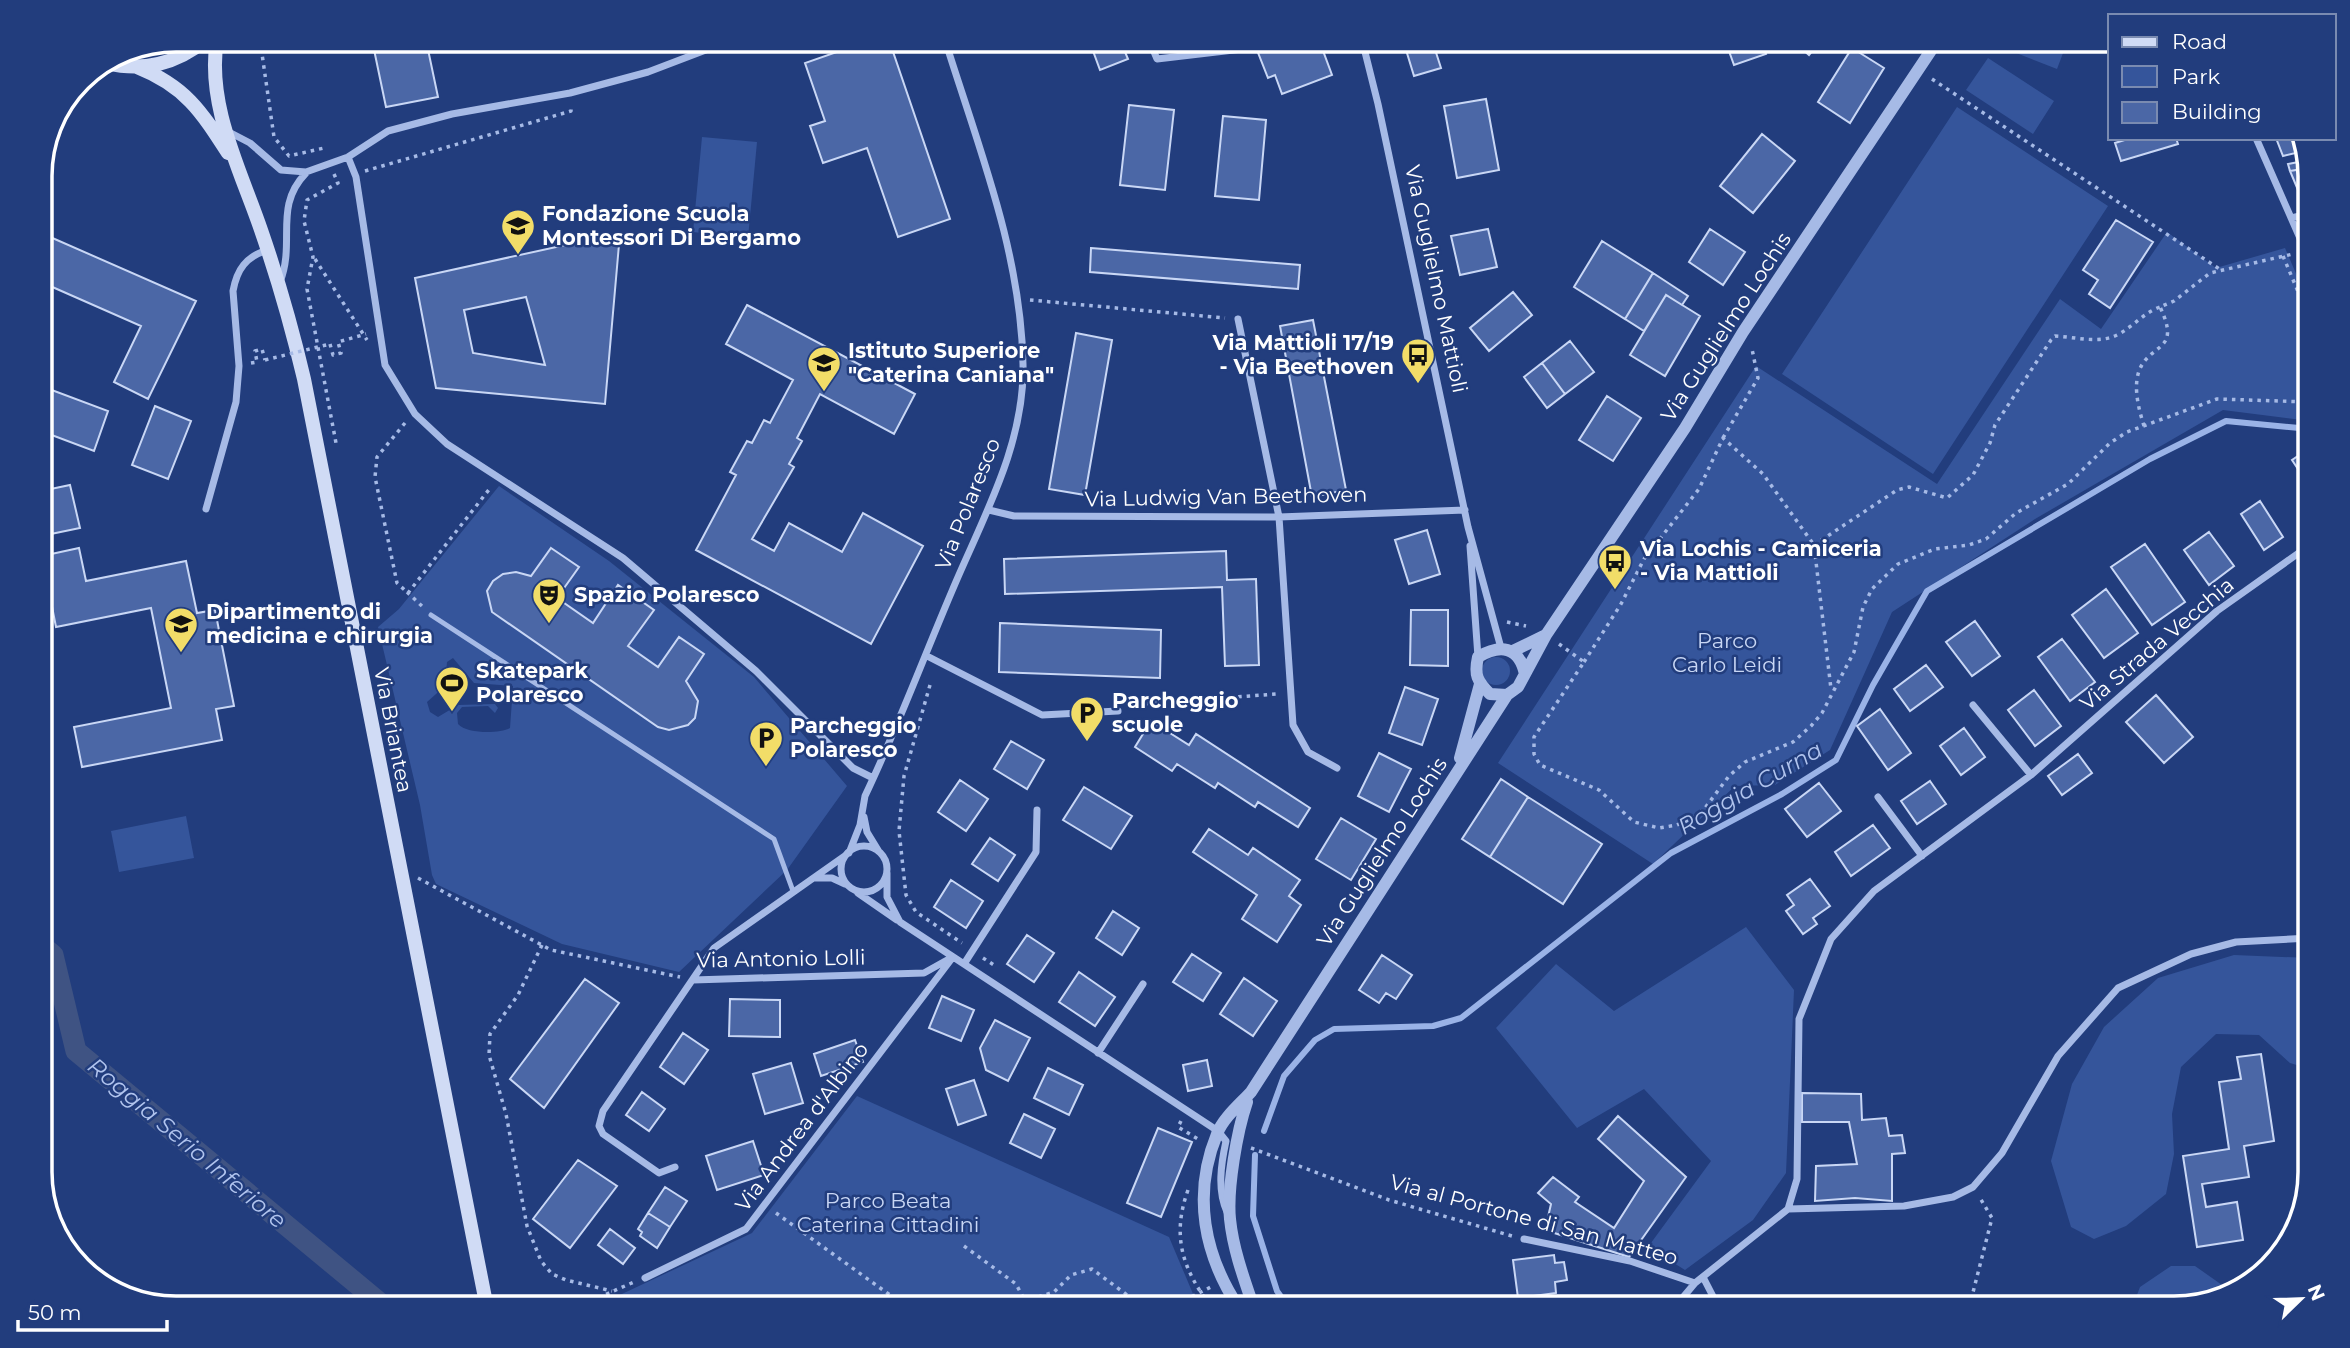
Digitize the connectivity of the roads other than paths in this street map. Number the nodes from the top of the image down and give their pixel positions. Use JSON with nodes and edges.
{"nodes":[{"id":1,"x":187,"y":52,"type":"edge"},
{"id":2,"x":216,"y":52,"type":"edge"},
{"id":3,"x":700,"y":52,"type":"edge"},
{"id":4,"x":949,"y":52,"type":"edge"},
{"id":5,"x":1154,"y":52,"type":"edge"},
{"id":6,"x":1216,"y":52,"type":"edge"},
{"id":7,"x":1365,"y":52,"type":"edge"},
{"id":8,"x":1930,"y":52,"type":"edge"},
{"id":9,"x":122,"y":65,"type":"edge"},
{"id":10,"x":137,"y":67,"type":"junction"},
{"id":11,"x":227,"y":131,"type":"junction"},
{"id":12,"x":2257,"y":140,"type":"edge"},
{"id":13,"x":348,"y":157,"type":"junction"},
{"id":14,"x":237,"y":166,"type":"junction"},
{"id":15,"x":306,"y":173,"type":"junction"},
{"id":16,"x":2297,"y":217,"type":"edge"},
{"id":17,"x":2291,"y":218,"type":"junction"},
{"id":18,"x":2297,"y":232,"type":"edge"},
{"id":19,"x":268,"y":250,"type":"junction"},
{"id":20,"x":279,"y":283,"type":"junction"},
{"id":21,"x":1238,"y":319,"type":"road end"},
{"id":22,"x":206,"y":509,"type":"dead end"},
{"id":23,"x":989,"y":510,"type":"junction"},
{"id":24,"x":1465,"y":510,"type":"junction"},
{"id":25,"x":1279,"y":517,"type":"junction"},
{"id":26,"x":1468,"y":527,"type":"junction"},
{"id":27,"x":2297,"y":554,"type":"edge"},
{"id":28,"x":430,"y":615,"type":"road end"},
{"id":29,"x":1546,"y":635,"type":"junction"},
{"id":30,"x":1507,"y":649,"type":"junction"},
{"id":31,"x":927,"y":656,"type":"junction"},
{"id":32,"x":1478,"y":657,"type":"junction"},
{"id":33,"x":1525,"y":674,"type":"junction"},
{"id":34,"x":1480,"y":684,"type":"junction"},
{"id":35,"x":1507,"y":695,"type":"junction"},
{"id":36,"x":1973,"y":705,"type":"dead end"},
{"id":37,"x":1118,"y":711,"type":"road end"},
{"id":38,"x":1337,"y":768,"type":"dead end"},
{"id":39,"x":1457,"y":768,"type":"junction"},
{"id":40,"x":2031,"y":775,"type":"junction"},
{"id":41,"x":873,"y":778,"type":"junction"},
{"id":42,"x":1878,"y":797,"type":"dead end"},
{"id":43,"x":863,"y":805,"type":"junction"},
{"id":44,"x":1037,"y":810,"type":"dead end"},
{"id":45,"x":847,"y":854,"type":"junction"},
{"id":46,"x":883,"y":856,"type":"junction"},
{"id":47,"x":1922,"y":856,"type":"junction"},
{"id":48,"x":887,"y":873,"type":"junction"},
{"id":49,"x":810,"y":878,"type":"junction"},
{"id":50,"x":850,"y":888,"type":"junction"},
{"id":51,"x":793,"y":891,"type":"junction"},
{"id":52,"x":900,"y":922,"type":"junction"},
{"id":53,"x":2298,"y":939,"type":"edge"},
{"id":54,"x":953,"y":957,"type":"junction"},
{"id":55,"x":964,"y":964,"type":"junction"},
{"id":56,"x":692,"y":979,"type":"junction"},
{"id":57,"x":1143,"y":984,"type":"dead end"},
{"id":58,"x":1098,"y":1053,"type":"junction"},
{"id":59,"x":1251,"y":1092,"type":"junction"},
{"id":60,"x":1218,"y":1131,"type":"junction"},
{"id":61,"x":675,"y":1167,"type":"dead end"},
{"id":62,"x":1788,"y":1209,"type":"junction"},
{"id":63,"x":1229,"y":1216,"type":"junction"},
{"id":64,"x":1524,"y":1239,"type":"road end"},
{"id":65,"x":645,"y":1278,"type":"road end"},
{"id":66,"x":1703,"y":1278,"type":"junction"},
{"id":67,"x":1695,"y":1283,"type":"junction"},
{"id":68,"x":485,"y":1296,"type":"edge"},
{"id":69,"x":1231,"y":1296,"type":"edge"},
{"id":70,"x":1250,"y":1296,"type":"edge"},
{"id":71,"x":1684,"y":1296,"type":"edge"},
{"id":72,"x":1713,"y":1296,"type":"edge"}],
"edges":[{"from":1,"to":10,"type":"main road"},
{"from":2,"to":11,"type":"main road"},
{"from":3,"to":13,"type":"street"},
{"from":4,"to":23,"type":"street","name":"Via Polaresco"},
{"from":5,"to":6,"type":"street"},
{"from":7,"to":24,"type":"street","name":"Via Guglielmo Mattioli"},
{"from":8,"to":29,"type":"street","name":"Via Guglielmo Lochis"},
{"from":9,"to":10,"type":"main road"},
{"from":10,"to":14,"type":"main road"},
{"from":11,"to":14,"type":"main road"},
{"from":11,"to":15,"type":"street"},
{"from":12,"to":17,"type":"street"},
{"from":13,"to":15,"type":"street"},
{"from":13,"to":41,"type":"street"},
{"from":14,"to":19,"type":"main road","name":"Via Briantea"},
{"from":15,"to":20,"type":"street"},
{"from":16,"to":17,"type":"street"},
{"from":17,"to":18,"type":"street"},
{"from":19,"to":20,"type":"main road","name":"Via Briantea"},
{"from":19,"to":22,"type":"street"},
{"from":20,"to":68,"type":"main road","name":"Via Briantea"},
{"from":21,"to":25,"type":"street"},
{"from":23,"to":25,"type":"street","name":"Via Ludwig Van Beethoven"},
{"from":23,"to":31,"type":"street","name":"Via Polaresco"},
{"from":24,"to":25,"type":"street","name":"Via Ludwig Van Beethoven"},
{"from":24,"to":26,"type":"street","name":"Via Guglielmo Mattioli"},
{"from":25,"to":38,"type":"street"},
{"from":26,"to":30,"type":"street","name":"Via Guglielmo Mattioli"},
{"from":26,"to":32,"type":"street","name":"Via Guglielmo Mattioli"},
{"from":27,"to":40,"type":"street","name":"Via Strada Vecchia"},
{"from":28,"to":51,"type":"lane"},
{"from":29,"to":30,"type":"street"},
{"from":29,"to":33,"type":"street","name":"Via Guglielmo Lochis"},
{"from":30,"to":32,"type":"street"},
{"from":30,"to":33,"type":"street","name":"Via Guglielmo Mattioli"},
{"from":31,"to":37,"type":"street"},
{"from":31,"to":41,"type":"street","name":"Via Polaresco"},
{"from":32,"to":34,"type":"street","name":"Via Guglielmo Mattioli"},
{"from":33,"to":35,"type":"street","name":"Via Guglielmo Lochis"},
{"from":34,"to":35,"type":"street"},
{"from":34,"to":39,"type":"street","name":"Via Guglielmo Mattioli"},
{"from":35,"to":39,"type":"street","name":"Via Guglielmo Lochis"},
{"from":36,"to":40,"type":"street"},
{"from":39,"to":59,"type":"street","name":"Via Guglielmo Lochis"},
{"from":40,"to":47,"type":"street","name":"Via Strada Vecchia"},
{"from":41,"to":43,"type":"street","name":"Via Polaresco"},
{"from":42,"to":47,"type":"street"},
{"from":43,"to":45,"type":"street","name":"Via Polaresco"},
{"from":43,"to":46,"type":"street"},
{"from":44,"to":55,"type":"street"},
{"from":45,"to":46,"type":"street"},
{"from":45,"to":49,"type":"street"},
{"from":45,"to":50,"type":"street","name":"Via Polaresco"},
{"from":46,"to":48,"type":"street"},
{"from":47,"to":62,"type":"street","name":"Via Strada Vecchia"},
{"from":48,"to":50,"type":"street"},
{"from":48,"to":52,"type":"street"},
{"from":49,"to":50,"type":"street"},
{"from":49,"to":51,"type":"street"},
{"from":50,"to":52,"type":"street"},
{"from":51,"to":56,"type":"street"},
{"from":52,"to":54,"type":"street"},
{"from":53,"to":62,"type":"street"},
{"from":54,"to":55,"type":"street"},
{"from":54,"to":56,"type":"street","name":"Via Antonio Lolli"},
{"from":54,"to":65,"type":"street","name":"Via Andrea d'Albino"},
{"from":55,"to":58,"type":"street"},
{"from":56,"to":61,"type":"street"},
{"from":57,"to":58,"type":"street"},
{"from":58,"to":60,"type":"street"},
{"from":59,"to":60,"type":"street","name":"Via Guglielmo Lochis"},
{"from":59,"to":63,"type":"street","name":"Via Guglielmo Lochis"},
{"from":60,"to":63,"type":"street"},
{"from":60,"to":69,"type":"street"},
{"from":62,"to":66,"type":"street"},
{"from":63,"to":70,"type":"street","name":"Via Guglielmo Lochis"},
{"from":64,"to":67,"type":"street","name":"Via al Portone di San Matteo"},
{"from":66,"to":67,"type":"street"},
{"from":66,"to":72,"type":"street"},
{"from":67,"to":71,"type":"street"}]}
